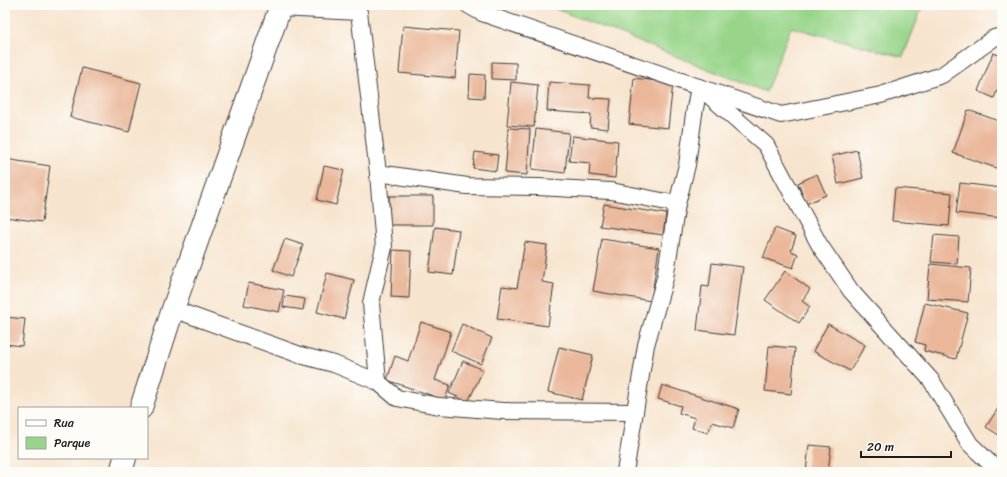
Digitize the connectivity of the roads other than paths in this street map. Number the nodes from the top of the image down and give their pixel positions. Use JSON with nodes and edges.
{"nodes":[{"id":1,"x":468,"y":5,"type":"edge"},
{"id":2,"x":277,"y":6,"type":"edge"},
{"id":3,"x":1002,"y":36,"type":"edge"},
{"id":4,"x":699,"y":87,"type":"junction"},
{"id":5,"x":378,"y":173,"type":"junction"},
{"id":6,"x":677,"y":204,"type":"junction"},
{"id":7,"x":173,"y":309,"type":"junction"},
{"id":8,"x":378,"y":382,"type":"junction"},
{"id":9,"x":141,"y":407,"type":"edge"},
{"id":10,"x":635,"y":412,"type":"junction"},
{"id":11,"x":125,"y":459,"type":"edge"},
{"id":12,"x":121,"y":472,"type":"edge"},
{"id":13,"x":625,"y":472,"type":"edge"},
{"id":14,"x":999,"y":472,"type":"edge"}],
"edges":[{"from":1,"to":4,"type":"lane"},
{"from":2,"to":5,"type":"lane"},
{"from":2,"to":7,"type":"street"},
{"from":3,"to":4,"type":"lane"},
{"from":4,"to":6,"type":"lane"},
{"from":4,"to":14,"type":"lane"},
{"from":5,"to":6,"type":"lane"},
{"from":5,"to":8,"type":"lane"},
{"from":6,"to":10,"type":"lane"},
{"from":7,"to":8,"type":"lane"},
{"from":7,"to":9,"type":"street"},
{"from":8,"to":10,"type":"lane"},
{"from":10,"to":13,"type":"lane"},
{"from":11,"to":12,"type":"street"}]}
